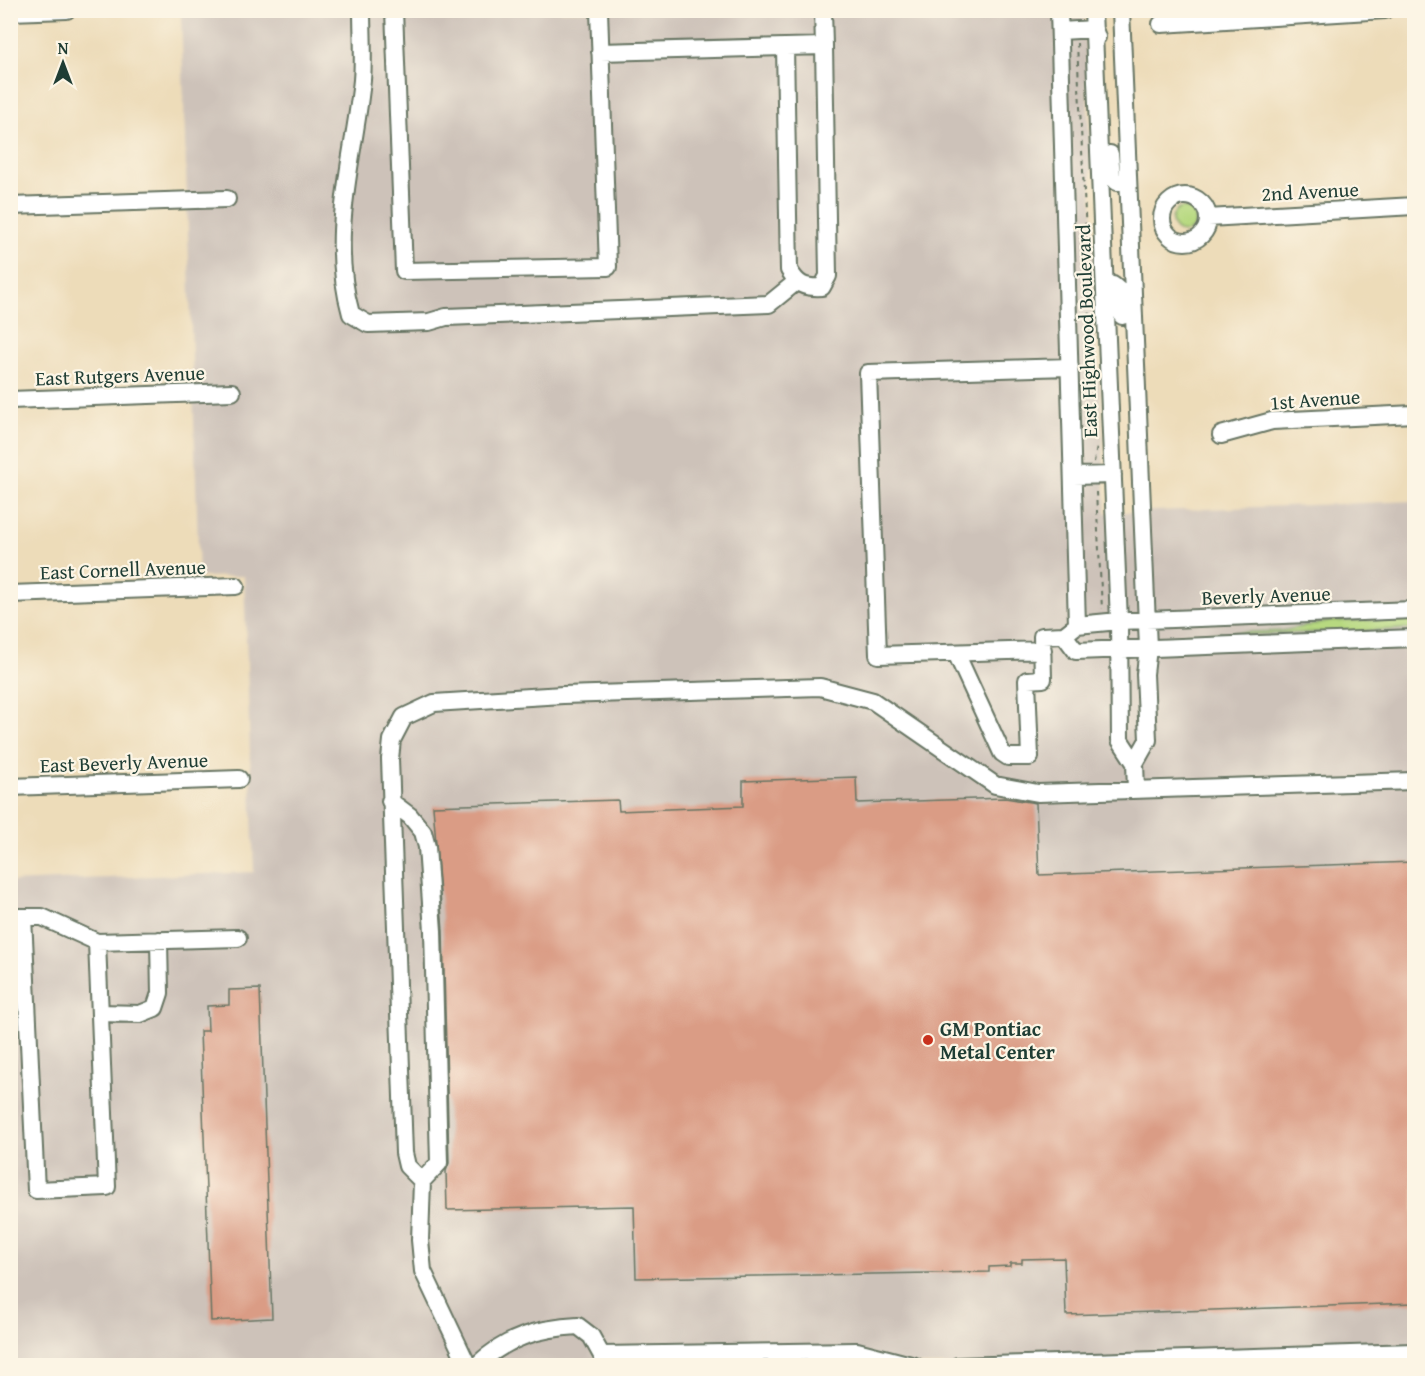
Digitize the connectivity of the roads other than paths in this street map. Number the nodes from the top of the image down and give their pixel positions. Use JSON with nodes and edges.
{"nodes":[{"id":1,"x":67,"y":10,"type":"edge"},
{"id":2,"x":362,"y":10,"type":"edge"},
{"id":3,"x":394,"y":10,"type":"edge"},
{"id":4,"x":599,"y":10,"type":"edge"},
{"id":5,"x":823,"y":10,"type":"edge"},
{"id":6,"x":1059,"y":10,"type":"edge"},
{"id":7,"x":1093,"y":10,"type":"edge"},
{"id":8,"x":1111,"y":10,"type":"edge"},
{"id":9,"x":1121,"y":10,"type":"edge"},
{"id":10,"x":1385,"y":10,"type":"edge"},
{"id":11,"x":10,"y":12,"type":"edge"},
{"id":12,"x":1161,"y":24,"type":"dead end"},
{"id":13,"x":1077,"y":30,"type":"junction"},
{"id":14,"x":1122,"y":45,"type":"junction"},
{"id":15,"x":824,"y":46,"type":"junction"},
{"id":16,"x":785,"y":47,"type":"junction"},
{"id":17,"x":600,"y":52,"type":"junction"},
{"id":18,"x":1128,"y":182,"type":"junction"},
{"id":19,"x":227,"y":199,"type":"dead end"},
{"id":20,"x":10,"y":206,"type":"edge"},
{"id":21,"x":1414,"y":206,"type":"edge"},
{"id":22,"x":1208,"y":218,"type":"dead end"},
{"id":23,"x":796,"y":282,"type":"junction"},
{"id":24,"x":1105,"y":285,"type":"junction"},
{"id":25,"x":1070,"y":367,"type":"junction"},
{"id":26,"x":232,"y":392,"type":"dead end"},
{"id":27,"x":10,"y":400,"type":"edge"},
{"id":28,"x":1414,"y":414,"type":"edge"},
{"id":29,"x":1138,"y":429,"type":"junction"},
{"id":30,"x":1221,"y":435,"type":"dead end"},
{"id":31,"x":1113,"y":474,"type":"junction"},
{"id":32,"x":1073,"y":476,"type":"junction"},
{"id":33,"x":236,"y":586,"type":"dead end"},
{"id":34,"x":10,"y":594,"type":"edge"},
{"id":35,"x":1414,"y":610,"type":"edge"},
{"id":36,"x":1147,"y":620,"type":"junction"},
{"id":37,"x":1119,"y":621,"type":"junction"},
{"id":38,"x":1071,"y":630,"type":"junction"},
{"id":39,"x":1414,"y":638,"type":"edge"},
{"id":40,"x":1148,"y":648,"type":"junction"},
{"id":41,"x":1120,"y":649,"type":"junction"},
{"id":42,"x":1043,"y":650,"type":"junction"},
{"id":43,"x":956,"y":653,"type":"junction"},
{"id":44,"x":1135,"y":763,"type":"junction"},
{"id":45,"x":239,"y":779,"type":"dead end"},
{"id":46,"x":1414,"y":781,"type":"edge"},
{"id":47,"x":10,"y":787,"type":"edge"},
{"id":48,"x":1136,"y":790,"type":"junction"},
{"id":49,"x":390,"y":801,"type":"junction"},
{"id":50,"x":17,"y":917,"type":"edge"},
{"id":51,"x":238,"y":938,"type":"dead end"},
{"id":52,"x":159,"y":940,"type":"junction"},
{"id":53,"x":97,"y":942,"type":"junction"},
{"id":54,"x":100,"y":1013,"type":"junction"},
{"id":55,"x":422,"y":1181,"type":"junction"},
{"id":56,"x":1414,"y":1352,"type":"edge"},
{"id":57,"x":605,"y":1360,"type":"edge"},
{"id":58,"x":468,"y":1365,"type":"edge"},
{"id":59,"x":476,"y":1365,"type":"edge"},
{"id":60,"x":915,"y":1365,"type":"edge"},
{"id":61,"x":958,"y":1365,"type":"edge"}],
"edges":[{"from":1,"to":11,"type":"street"},
{"from":2,"to":23,"type":"street"},
{"from":3,"to":17,"type":"street"},
{"from":4,"to":17,"type":"street"},
{"from":5,"to":15,"type":"street"},
{"from":6,"to":13,"type":"street"},
{"from":7,"to":13,"type":"street","name":"East Highwood Boulevard"},
{"from":8,"to":14,"type":"street"},
{"from":9,"to":14,"type":"street"},
{"from":10,"to":12,"type":"street"},
{"from":13,"to":18,"type":"street"},
{"from":13,"to":24,"type":"street","name":"East Highwood Boulevard"},
{"from":13,"to":25,"type":"street"},
{"from":14,"to":18,"type":"street"},
{"from":15,"to":16,"type":"street"},
{"from":15,"to":23,"type":"street"},
{"from":16,"to":17,"type":"street"},
{"from":16,"to":23,"type":"street"},
{"from":18,"to":29,"type":"street"},
{"from":19,"to":20,"type":"street"},
{"from":21,"to":22,"type":"street","name":"2nd Avenue"},
{"from":24,"to":29,"type":"street"},
{"from":24,"to":31,"type":"street","name":"East Highwood Boulevard"},
{"from":25,"to":32,"type":"street"},
{"from":25,"to":43,"type":"street"},
{"from":26,"to":27,"type":"street","name":"East Rutgers Avenue"},
{"from":28,"to":30,"type":"street","name":"1st Avenue"},
{"from":29,"to":36,"type":"street"},
{"from":31,"to":32,"type":"street"},
{"from":31,"to":37,"type":"street","name":"East Highwood Boulevard"},
{"from":32,"to":38,"type":"street"},
{"from":33,"to":34,"type":"street","name":"East Cornell Avenue"},
{"from":35,"to":36,"type":"street","name":"Beverly Avenue"},
{"from":36,"to":37,"type":"street","name":"Beverly Avenue"},
{"from":36,"to":40,"type":"street"},
{"from":37,"to":38,"type":"street","name":"Beverly Avenue"},
{"from":37,"to":41,"type":"street","name":"East Highwood Boulevard"},
{"from":38,"to":41,"type":"street"},
{"from":38,"to":42,"type":"street","name":"Beverly Avenue"},
{"from":39,"to":40,"type":"street"},
{"from":40,"to":41,"type":"street"},
{"from":40,"to":44,"type":"street"},
{"from":41,"to":44,"type":"street","name":"East Highwood Boulevard"},
{"from":42,"to":43,"type":"street"},
{"from":42,"to":43,"type":"street"},
{"from":44,"to":48,"type":"street"},
{"from":45,"to":47,"type":"street","name":"East Beverly Avenue"},
{"from":46,"to":48,"type":"street"},
{"from":48,"to":49,"type":"street"},
{"from":49,"to":55,"type":"street"},
{"from":49,"to":55,"type":"street"},
{"from":50,"to":53,"type":"street"},
{"from":50,"to":54,"type":"street"},
{"from":51,"to":52,"type":"street"},
{"from":52,"to":53,"type":"street"},
{"from":52,"to":54,"type":"street"},
{"from":53,"to":54,"type":"street"},
{"from":55,"to":58,"type":"street"},
{"from":56,"to":61,"type":"street"},
{"from":57,"to":59,"type":"street"},
{"from":57,"to":60,"type":"street"}]}
